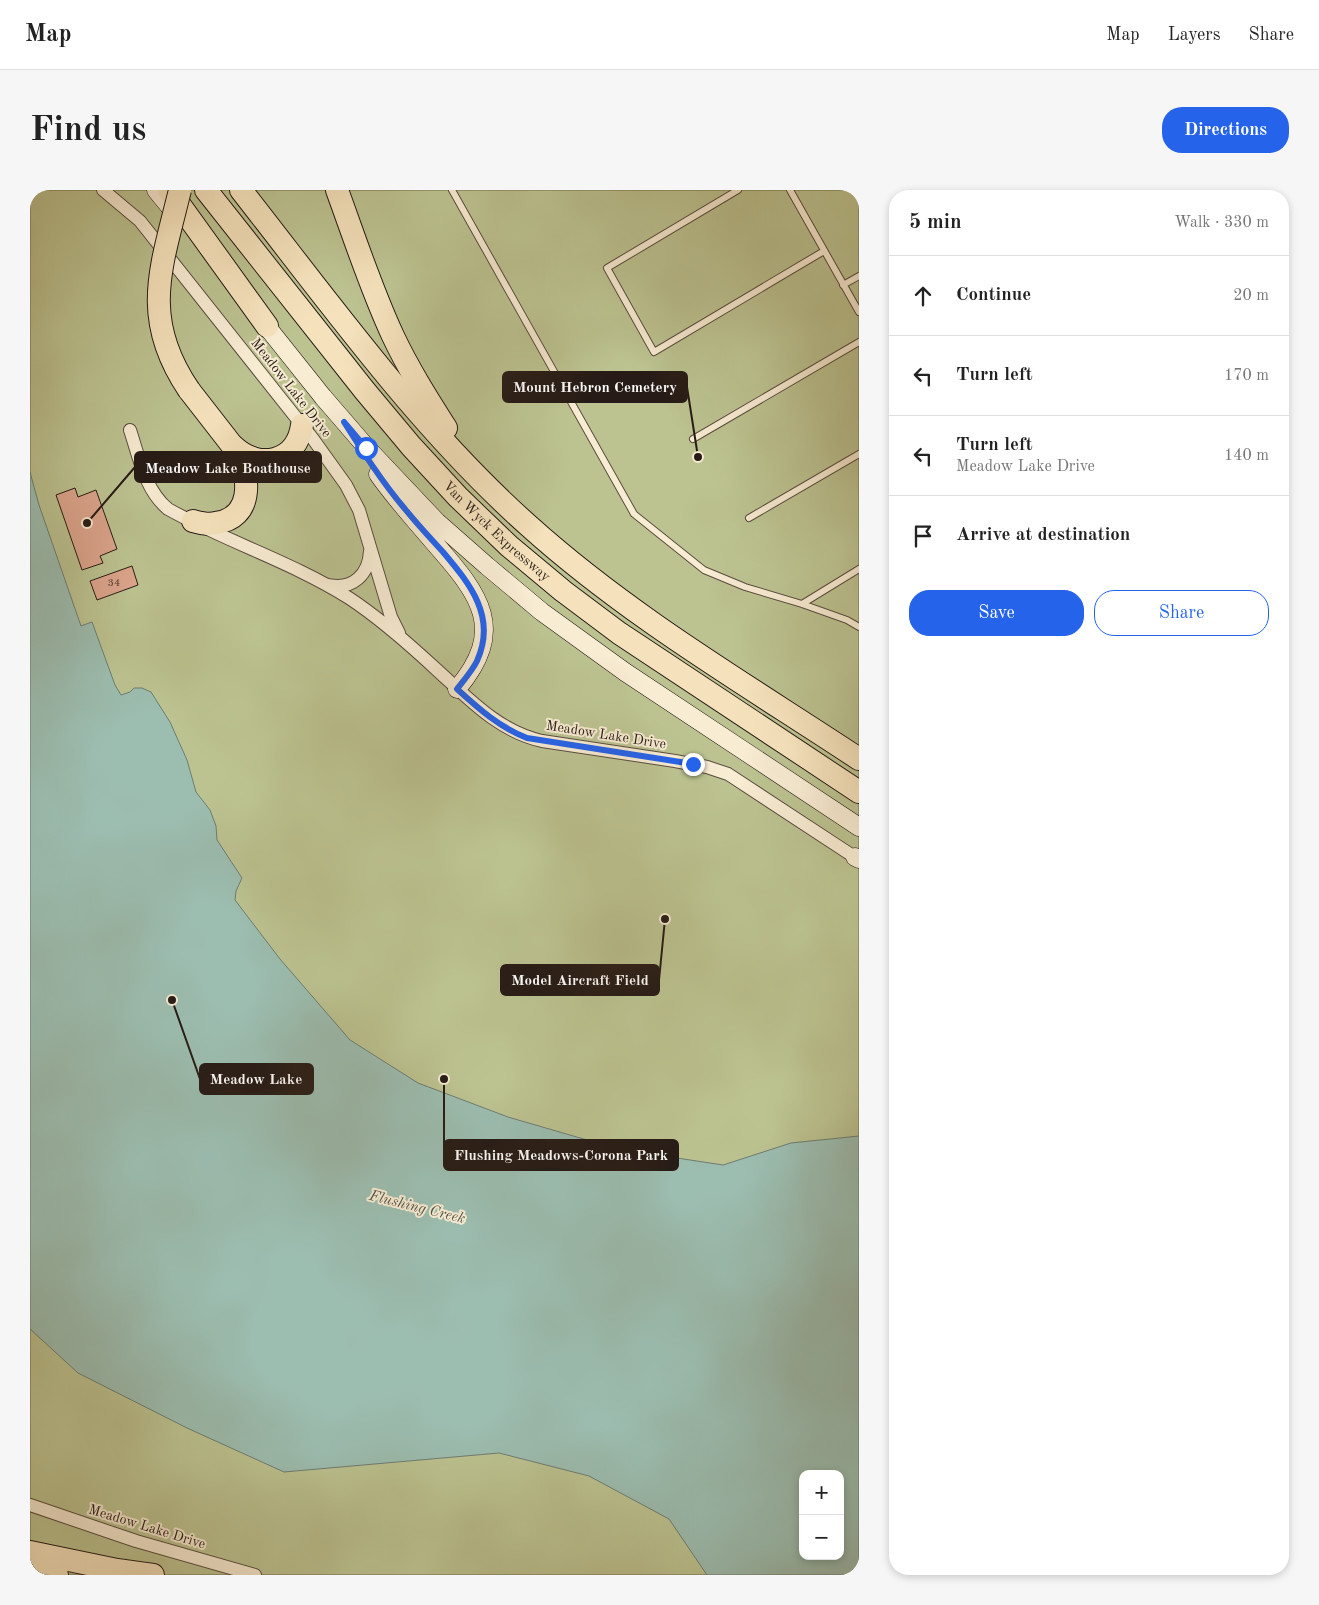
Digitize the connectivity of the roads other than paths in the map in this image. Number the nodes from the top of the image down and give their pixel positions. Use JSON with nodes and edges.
{"nodes":[{"id":1,"x":103,"y":190,"type":"edge"},
{"id":2,"x":156,"y":190,"type":"edge"},
{"id":3,"x":168,"y":190,"type":"edge"},
{"id":4,"x":180,"y":190,"type":"edge"},
{"id":5,"x":206,"y":190,"type":"edge"},
{"id":6,"x":242,"y":190,"type":"edge"},
{"id":7,"x":337,"y":190,"type":"edge"},
{"id":8,"x":452,"y":190,"type":"edge"},
{"id":9,"x":738,"y":190,"type":"edge"},
{"id":10,"x":790,"y":190,"type":"edge"},
{"id":11,"x":824,"y":251,"type":"junction"},
{"id":12,"x":859,"y":276,"type":"edge"},
{"id":13,"x":843,"y":285,"type":"junction"},
{"id":14,"x":859,"y":312,"type":"edge"},
{"id":15,"x":267,"y":326,"type":"junction"},
{"id":16,"x":859,"y":342,"type":"edge"},
{"id":17,"x":344,"y":422,"type":"junction"},
{"id":18,"x":302,"y":425,"type":"junction"},
{"id":19,"x":130,"y":430,"type":"dead end"},
{"id":20,"x":693,"y":438,"type":"dead end"},
{"id":21,"x":233,"y":446,"type":"junction"},
{"id":22,"x":859,"y":454,"type":"edge"},
{"id":23,"x":478,"y":477,"type":"junction"},
{"id":24,"x":749,"y":518,"type":"dead end"},
{"id":25,"x":193,"y":521,"type":"junction"},
{"id":26,"x":369,"y":545,"type":"junction"},
{"id":27,"x":859,"y":570,"type":"edge"},
{"id":28,"x":322,"y":582,"type":"junction"},
{"id":29,"x":802,"y":604,"type":"junction"},
{"id":30,"x":859,"y":627,"type":"edge"},
{"id":31,"x":401,"y":638,"type":"junction"},
{"id":32,"x":457,"y":689,"type":"junction"},
{"id":33,"x":859,"y":759,"type":"edge"},
{"id":34,"x":859,"y":792,"type":"edge"},
{"id":35,"x":859,"y":827,"type":"edge"},
{"id":36,"x":858,"y":859,"type":"edge"},
{"id":37,"x":30,"y":1505,"type":"edge"},
{"id":38,"x":30,"y":1552,"type":"edge"},
{"id":39,"x":30,"y":1566,"type":"edge"},
{"id":40,"x":58,"y":1575,"type":"edge"},
{"id":41,"x":153,"y":1575,"type":"edge"},
{"id":42,"x":256,"y":1575,"type":"edge"}],
"edges":[{"from":1,"to":18,"type":"street","name":"Meadow Lake Drive"},
{"from":2,"to":15,"type":"street"},
{"from":3,"to":15,"type":"highway"},
{"from":4,"to":21,"type":"highway","bridge":true},
{"from":5,"to":34,"type":"highway","name":"Van Wyck Expressway"},
{"from":6,"to":23,"type":"highway","name":"Van Wyck Expressway"},
{"from":7,"to":23,"type":"highway"},
{"from":8,"to":29,"type":"lane"},
{"from":9,"to":11,"type":"lane"},
{"from":10,"to":11,"type":"lane"},
{"from":11,"to":13,"type":"lane"},
{"from":12,"to":13,"type":"lane"},
{"from":13,"to":14,"type":"lane"},
{"from":15,"to":17,"type":"street"},
{"from":16,"to":20,"type":"lane"},
{"from":17,"to":32,"type":"street"},
{"from":17,"to":35,"type":"street"},
{"from":18,"to":21,"type":"highway"},
{"from":18,"to":26,"type":"street","name":"Meadow Lake Drive"},
{"from":19,"to":25,"type":"street"},
{"from":21,"to":25,"type":"highway"},
{"from":22,"to":24,"type":"lane"},
{"from":23,"to":33,"type":"highway","name":"Van Wyck Expressway"},
{"from":25,"to":28,"type":"street"},
{"from":26,"to":28,"type":"street"},
{"from":26,"to":31,"type":"street","name":"Meadow Lake Drive"},
{"from":27,"to":29,"type":"lane"},
{"from":28,"to":31,"type":"street","name":"Meadow Lake Drive"},
{"from":29,"to":30,"type":"lane"},
{"from":31,"to":32,"type":"street","name":"Meadow Lake Drive"},
{"from":32,"to":36,"type":"street","name":"Meadow Lake Drive"},
{"from":37,"to":42,"type":"street","name":"Meadow Lake Drive"},
{"from":38,"to":41,"type":"highway"},
{"from":39,"to":40,"type":"highway"}]}
